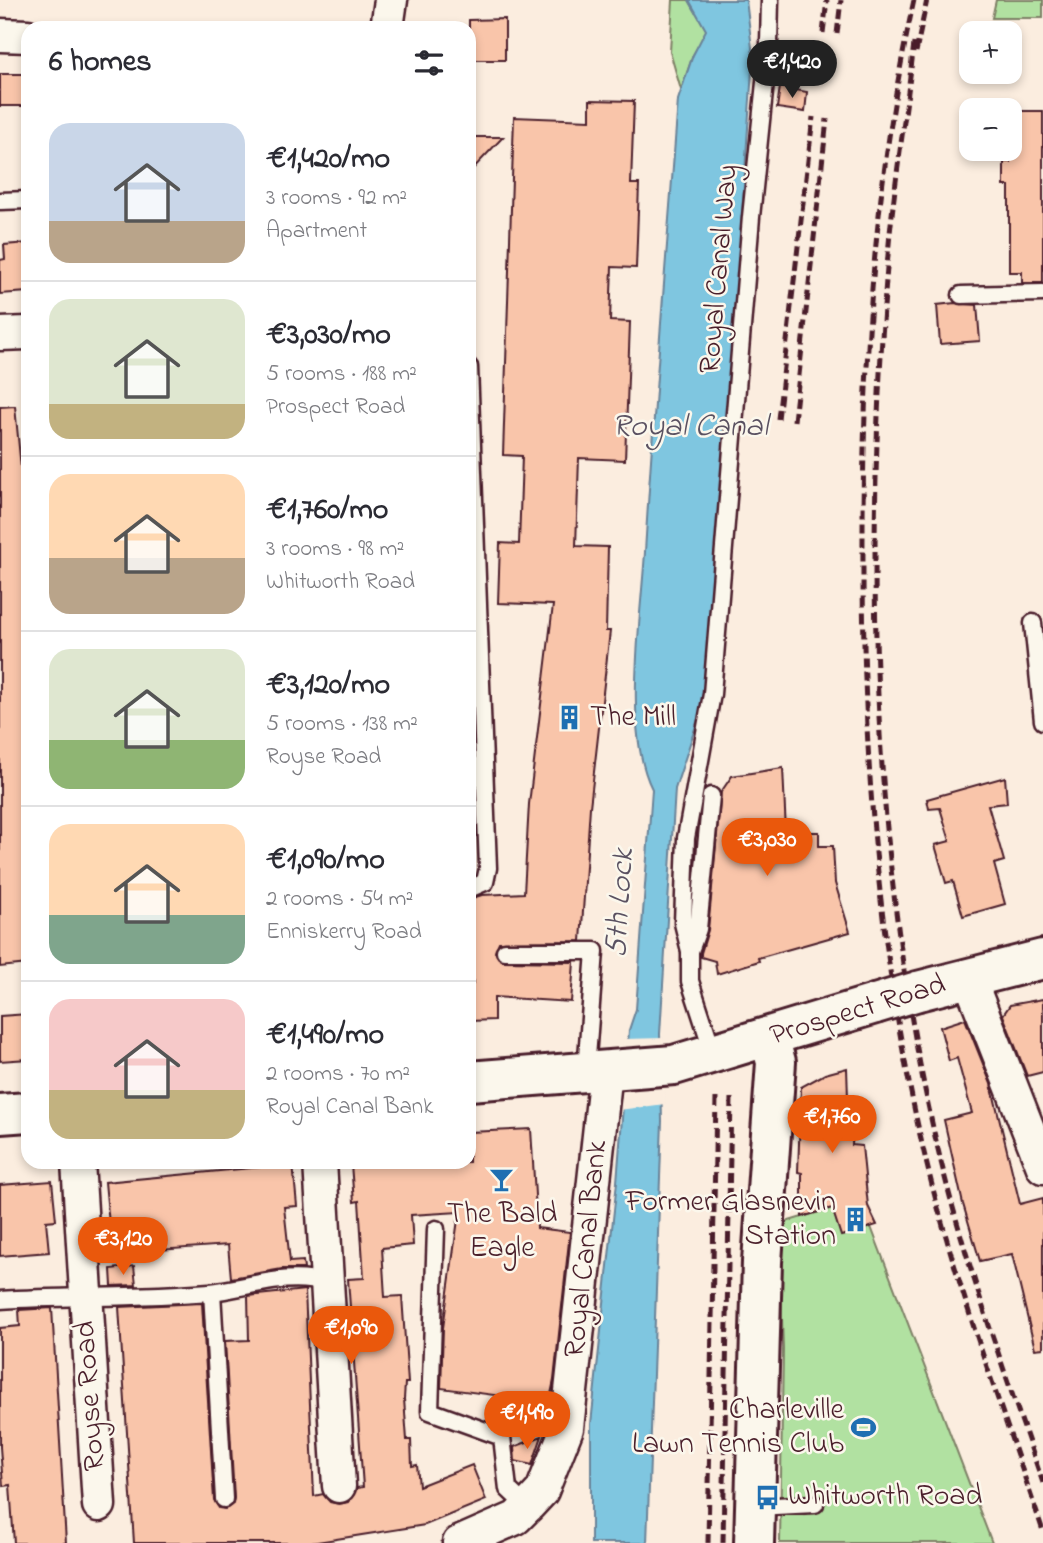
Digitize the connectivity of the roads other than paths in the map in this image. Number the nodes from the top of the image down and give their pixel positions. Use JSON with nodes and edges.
{"nodes":[{"id":1,"x":391,"y":0,"type":"edge"},
{"id":2,"x":770,"y":0,"type":"edge"},
{"id":3,"x":388,"y":21,"type":"edge"},
{"id":4,"x":0,"y":36,"type":"edge"},
{"id":5,"x":21,"y":36,"type":"edge"},
{"id":6,"x":0,"y":201,"type":"edge"},
{"id":7,"x":21,"y":201,"type":"edge"},
{"id":8,"x":1043,"y":293,"type":"edge"},
{"id":9,"x":961,"y":295,"type":"dead end"},
{"id":10,"x":21,"y":332,"type":"edge"},
{"id":11,"x":0,"y":334,"type":"edge"},
{"id":12,"x":476,"y":552,"type":"edge"},
{"id":13,"x":1033,"y":622,"type":"dead end"},
{"id":14,"x":1043,"y":721,"type":"edge"},
{"id":15,"x":711,"y":796,"type":"dead end"},
{"id":16,"x":476,"y":886,"type":"edge"},
{"id":17,"x":505,"y":951,"type":"dead end"},
{"id":18,"x":690,"y":951,"type":"junction"},
{"id":19,"x":1043,"y":959,"type":"edge"},
{"id":20,"x":969,"y":978,"type":"junction"},
{"id":21,"x":769,"y":1037,"type":"junction"},
{"id":22,"x":714,"y":1055,"type":"junction"},
{"id":23,"x":596,"y":1071,"type":"junction"},
{"id":24,"x":476,"y":1080,"type":"edge"},
{"id":25,"x":21,"y":1112,"type":"edge"},
{"id":26,"x":0,"y":1114,"type":"edge"},
{"id":27,"x":1043,"y":1167,"type":"edge"},
{"id":28,"x":78,"y":1169,"type":"edge"},
{"id":29,"x":320,"y":1169,"type":"edge"},
{"id":30,"x":436,"y":1229,"type":"dead end"},
{"id":31,"x":327,"y":1284,"type":"junction"},
{"id":32,"x":212,"y":1292,"type":"junction"},
{"id":33,"x":84,"y":1298,"type":"junction"},
{"id":34,"x":0,"y":1300,"type":"edge"},
{"id":35,"x":339,"y":1486,"type":"dead end"},
{"id":36,"x":224,"y":1499,"type":"dead end"},
{"id":37,"x":815,"y":1504,"type":"dead end"},
{"id":38,"x":99,"y":1505,"type":"dead end"},
{"id":39,"x":527,"y":1507,"type":"junction"},
{"id":40,"x":754,"y":1525,"type":"edge"},
{"id":41,"x":459,"y":1543,"type":"edge"}],
"edges":[{"from":1,"to":3,"type":"street"},
{"from":2,"to":18,"type":"lane","name":"Royal Canal Way"},
{"from":4,"to":5,"type":"street"},
{"from":6,"to":7,"type":"lane"},
{"from":8,"to":9,"type":"lane"},
{"from":10,"to":11,"type":"street"},
{"from":12,"to":16,"type":"lane"},
{"from":13,"to":14,"type":"lane"},
{"from":15,"to":18,"type":"lane"},
{"from":17,"to":23,"type":"lane"},
{"from":18,"to":22,"type":"lane","name":"Royal Canal Way"},
{"from":19,"to":20,"type":"main road","name":"Prospect Road"},
{"from":20,"to":21,"type":"main road","name":"Prospect Road","bridge":true},
{"from":20,"to":27,"type":"street"},
{"from":21,"to":22,"type":"main road","name":"Prospect Road"},
{"from":21,"to":40,"type":"main road"},
{"from":22,"to":23,"type":"main road","name":"Prospect Road"},
{"from":23,"to":24,"type":"main road","name":"Prospect Road"},
{"from":23,"to":39,"type":"street","name":"Royal Canal Bank"},
{"from":25,"to":26,"type":"main road"},
{"from":28,"to":33,"type":"street","name":"Royse Road"},
{"from":29,"to":31,"type":"street"},
{"from":30,"to":39,"type":"lane"},
{"from":31,"to":32,"type":"lane"},
{"from":31,"to":35,"type":"street"},
{"from":32,"to":33,"type":"lane"},
{"from":32,"to":36,"type":"lane"},
{"from":33,"to":34,"type":"lane"},
{"from":33,"to":38,"type":"street","name":"Royse Road"},
{"from":37,"to":40,"type":"lane"},
{"from":39,"to":41,"type":"street","name":"Royal Canal Bank"}]}
